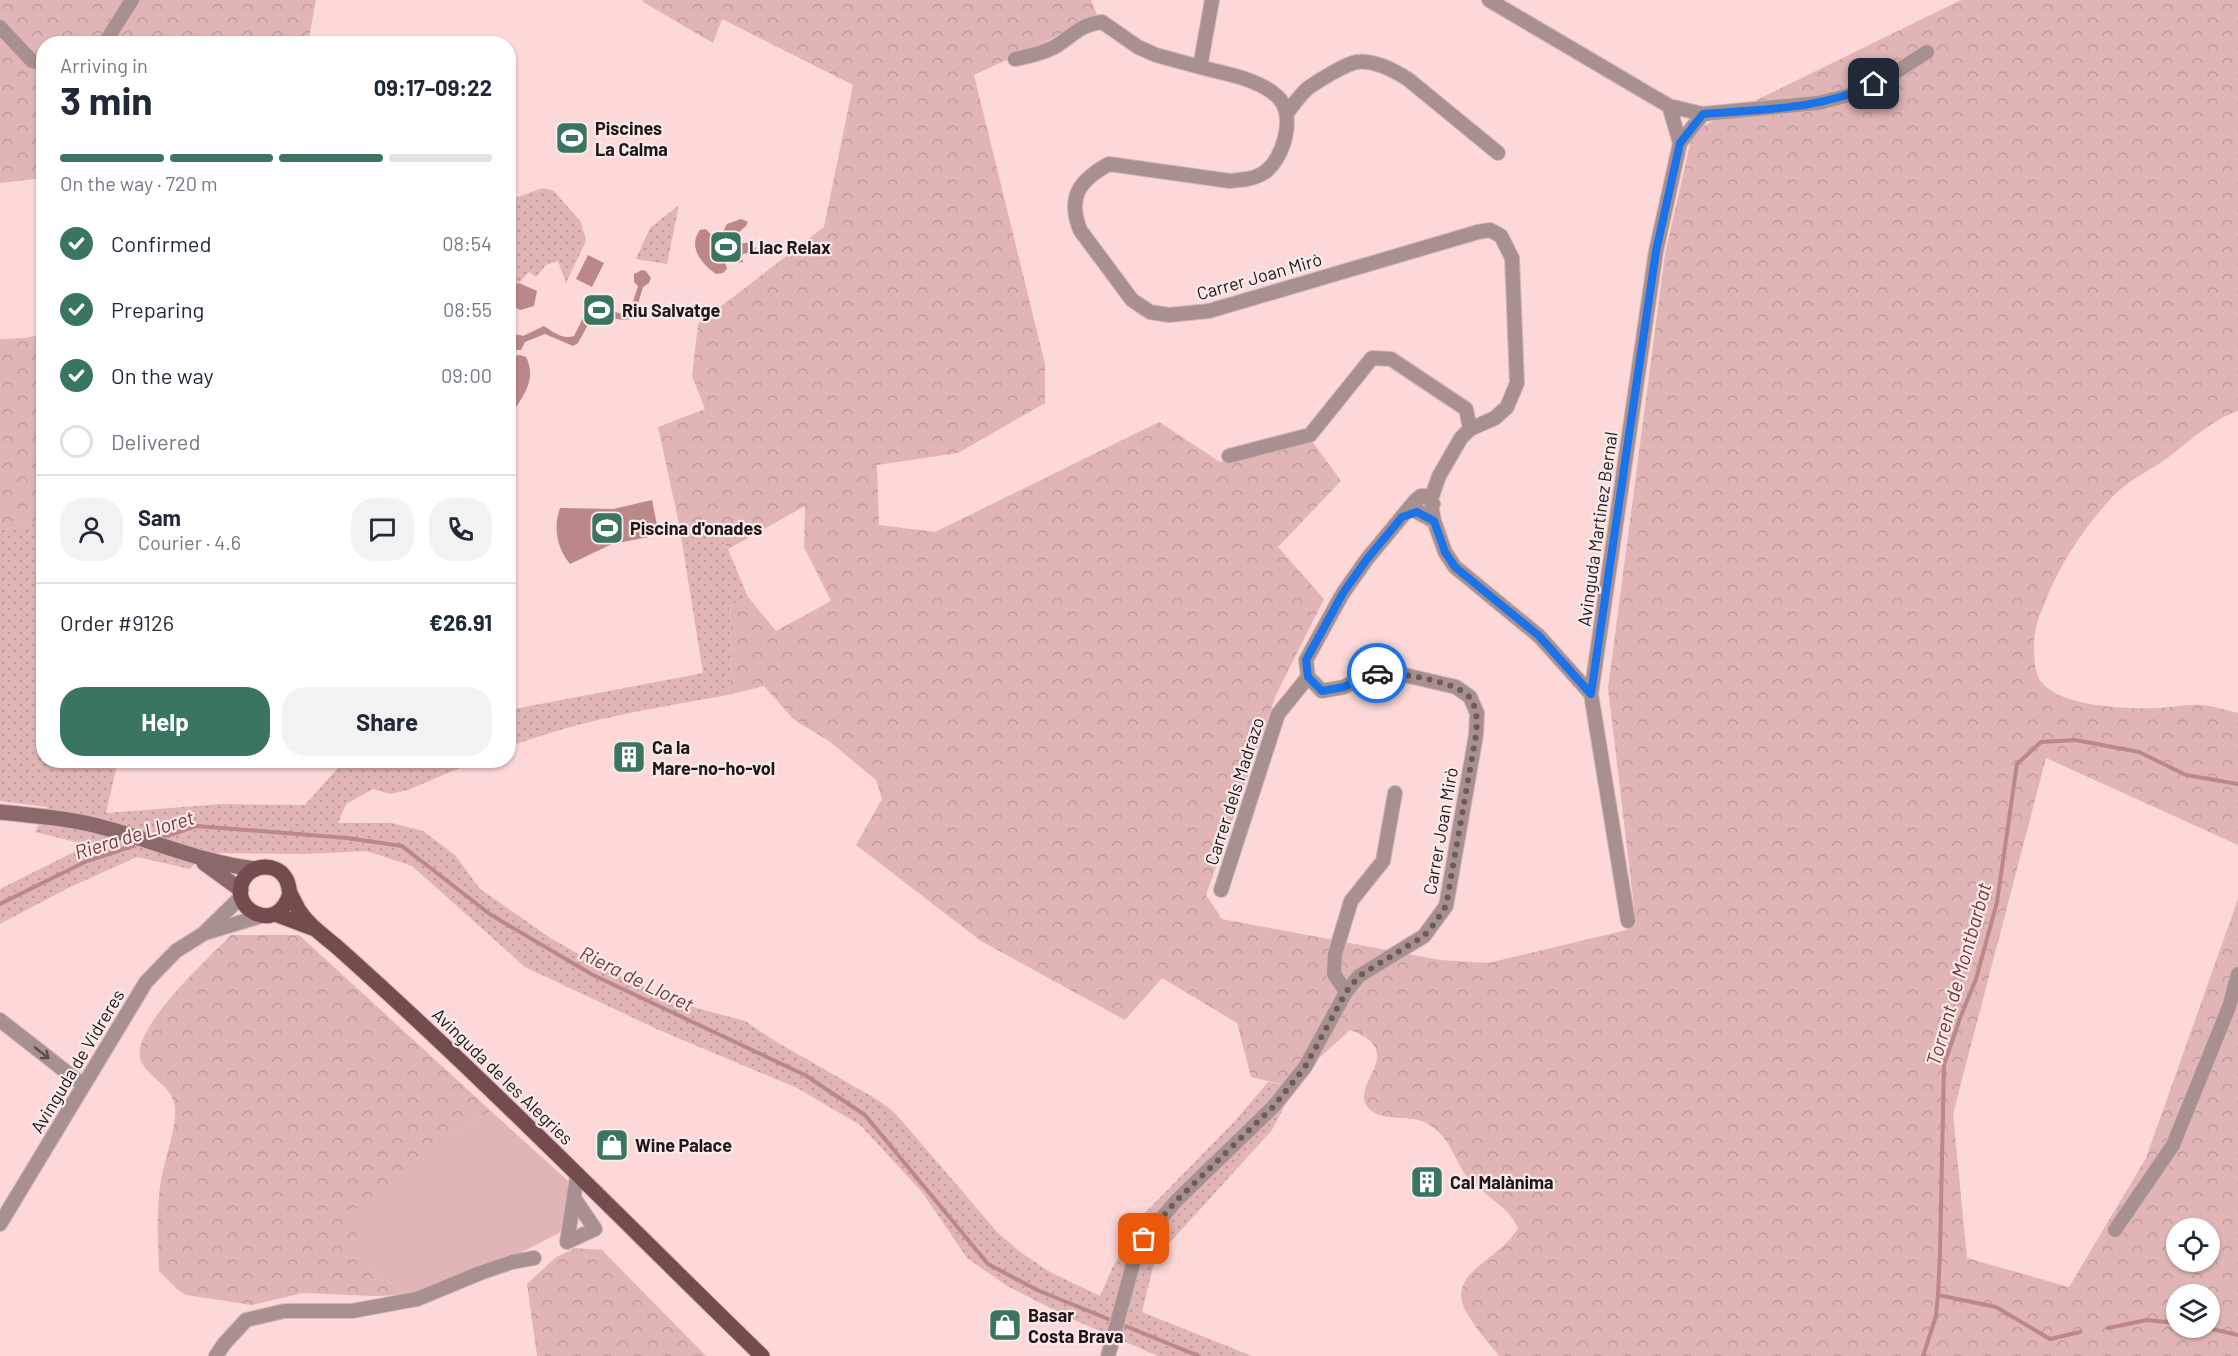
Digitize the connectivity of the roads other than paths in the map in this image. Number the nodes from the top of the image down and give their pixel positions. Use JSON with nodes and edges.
{"nodes":[{"id":1,"x":132,"y":0,"type":"edge"},
{"id":2,"x":1212,"y":0,"type":"edge"},
{"id":3,"x":1489,"y":0,"type":"edge"},
{"id":4,"x":0,"y":27,"type":"edge"},
{"id":5,"x":109,"y":36,"type":"edge"},
{"id":6,"x":1927,"y":52,"type":"dead end"},
{"id":7,"x":1015,"y":59,"type":"dead end"},
{"id":8,"x":36,"y":62,"type":"edge"},
{"id":9,"x":1200,"y":68,"type":"junction"},
{"id":10,"x":1669,"y":106,"type":"junction"},
{"id":11,"x":1287,"y":113,"type":"junction"},
{"id":12,"x":1703,"y":114,"type":"junction"},
{"id":13,"x":1680,"y":143,"type":"junction"},
{"id":14,"x":1498,"y":153,"type":"dead end"},
{"id":15,"x":1470,"y":429,"type":"junction"},
{"id":16,"x":1229,"y":456,"type":"dead end"},
{"id":17,"x":1425,"y":508,"type":"junction"},
{"id":18,"x":1308,"y":677,"type":"junction"},
{"id":19,"x":1591,"y":694,"type":"junction"},
{"id":20,"x":1395,"y":793,"type":"dead end"},
{"id":21,"x":0,"y":812,"type":"edge"},
{"id":22,"x":197,"y":858,"type":"junction"},
{"id":23,"x":255,"y":869,"type":"junction"},
{"id":24,"x":1221,"y":890,"type":"dead end"},
{"id":25,"x":241,"y":893,"type":"junction"},
{"id":26,"x":290,"y":894,"type":"junction"},
{"id":27,"x":268,"y":915,"type":"junction"},
{"id":28,"x":1628,"y":921,"type":"dead end"},
{"id":29,"x":315,"y":930,"type":"junction"},
{"id":30,"x":203,"y":934,"type":"junction"},
{"id":31,"x":2238,"y":974,"type":"edge"},
{"id":32,"x":1346,"y":992,"type":"junction"},
{"id":33,"x":0,"y":1020,"type":"edge"},
{"id":34,"x":83,"y":1085,"type":"junction"},
{"id":35,"x":577,"y":1176,"type":"junction"},
{"id":36,"x":574,"y":1198,"type":"junction"},
{"id":37,"x":0,"y":1224,"type":"edge"},
{"id":38,"x":2115,"y":1230,"type":"dead end"},
{"id":39,"x":534,"y":1258,"type":"dead end"},
{"id":40,"x":216,"y":1356,"type":"edge"},
{"id":41,"x":762,"y":1356,"type":"edge"},
{"id":42,"x":1108,"y":1356,"type":"edge"}],
"edges":[{"from":1,"to":5,"type":"street"},
{"from":2,"to":9,"type":"street"},
{"from":3,"to":10,"type":"street"},
{"from":4,"to":8,"type":"street"},
{"from":6,"to":12,"type":"street"},
{"from":7,"to":9,"type":"street"},
{"from":9,"to":11,"type":"street"},
{"from":10,"to":12,"type":"street"},
{"from":10,"to":13,"type":"street","name":"Avinguda Martinez Bernal"},
{"from":11,"to":14,"type":"street"},
{"from":11,"to":15,"type":"street","name":"Carrer Joan Mirò"},
{"from":12,"to":13,"type":"street","name":"Avinguda Martinez Bernal"},
{"from":13,"to":19,"type":"street","name":"Avinguda Martinez Bernal"},
{"from":15,"to":16,"type":"street"},
{"from":15,"to":17,"type":"street","name":"Carrer Joan Mirò"},
{"from":17,"to":18,"type":"street","name":"Carrer Joan Mirò"},
{"from":17,"to":19,"type":"street"},
{"from":18,"to":24,"type":"street","name":"Carrer dels Madrazo"},
{"from":18,"to":32,"type":"street","name":"Carrer Joan Mirò"},
{"from":19,"to":28,"type":"street","name":"Avinguda Martinez Bernal"},
{"from":20,"to":32,"type":"street"},
{"from":21,"to":22,"type":"main road"},
{"from":22,"to":23,"type":"main road"},
{"from":22,"to":25,"type":"main road"},
{"from":23,"to":25,"type":"main road"},
{"from":23,"to":26,"type":"main road"},
{"from":25,"to":27,"type":"main road"},
{"from":25,"to":30,"type":"street","name":"Avinguda de Vidreres"},
{"from":26,"to":27,"type":"main road"},
{"from":26,"to":29,"type":"main road"},
{"from":27,"to":29,"type":"main road"},
{"from":27,"to":30,"type":"street","name":"Avinguda de Vidreres"},
{"from":29,"to":35,"type":"main road","name":"Avinguda de les Alegries"},
{"from":30,"to":34,"type":"street","name":"Avinguda de Vidreres"},
{"from":31,"to":38,"type":"street"},
{"from":32,"to":42,"type":"street","name":"Carrer Joan Mirò"},
{"from":33,"to":34,"type":"street","one_way":true},
{"from":34,"to":37,"type":"street","name":"Avinguda de Vidreres"},
{"from":35,"to":36,"type":"street"},
{"from":35,"to":41,"type":"main road","name":"Avinguda de les Alegries"},
{"from":36,"to":36,"type":"street"},
{"from":39,"to":40,"type":"street"}]}
